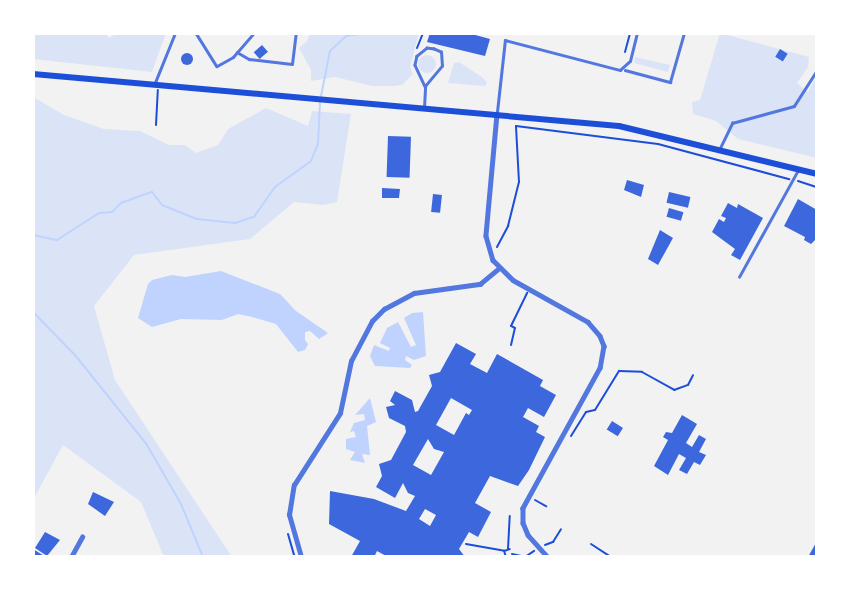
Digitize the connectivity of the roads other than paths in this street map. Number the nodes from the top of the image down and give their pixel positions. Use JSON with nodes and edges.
{"nodes":[{"id":1,"x":175,"y":33,"type":"edge"},
{"id":2,"x":197,"y":33,"type":"edge"},
{"id":3,"x":254,"y":33,"type":"edge"},
{"id":4,"x":296,"y":33,"type":"edge"},
{"id":5,"x":506,"y":33,"type":"edge"},
{"id":6,"x":637,"y":33,"type":"edge"},
{"id":7,"x":684,"y":33,"type":"edge"},
{"id":8,"x":505,"y":40,"type":"junction"},
{"id":9,"x":237,"y":52,"type":"junction"},
{"id":10,"x":624,"y":69,"type":"junction"},
{"id":11,"x":817,"y":70,"type":"edge"},
{"id":12,"x":33,"y":74,"type":"edge"},
{"id":13,"x":156,"y":86,"type":"junction"},
{"id":14,"x":425,"y":86,"type":"junction"},
{"id":15,"x":424,"y":108,"type":"junction"},
{"id":16,"x":497,"y":113,"type":"junction"},
{"id":17,"x":720,"y":148,"type":"junction"},
{"id":18,"x":798,"y":169,"type":"junction"},
{"id":19,"x":817,"y":174,"type":"edge"},
{"id":20,"x":499,"y":268,"type":"junction"},
{"id":21,"x":739,"y":277,"type":"dead end"},
{"id":22,"x":82,"y":537,"type":"dead end"},
{"id":23,"x":71,"y":557,"type":"edge"},
{"id":24,"x":301,"y":557,"type":"edge"},
{"id":25,"x":548,"y":557,"type":"edge"}],
"edges":[{"from":1,"to":13,"type":"lane"},
{"from":2,"to":9,"type":"lane"},
{"from":3,"to":9,"type":"lane"},
{"from":4,"to":9,"type":"lane"},
{"from":5,"to":8,"type":"lane"},
{"from":6,"to":10,"type":"lane"},
{"from":7,"to":10,"type":"lane"},
{"from":8,"to":10,"type":"lane"},
{"from":8,"to":16,"type":"lane"},
{"from":11,"to":17,"type":"lane"},
{"from":12,"to":13,"type":"main road"},
{"from":13,"to":15,"type":"main road"},
{"from":14,"to":14,"type":"lane"},
{"from":14,"to":15,"type":"lane"},
{"from":15,"to":16,"type":"main road"},
{"from":16,"to":17,"type":"main road"},
{"from":16,"to":20,"type":"street"},
{"from":17,"to":18,"type":"main road"},
{"from":18,"to":19,"type":"main road"},
{"from":18,"to":21,"type":"lane"},
{"from":20,"to":24,"type":"street"},
{"from":20,"to":25,"type":"street"},
{"from":22,"to":23,"type":"street"}]}
